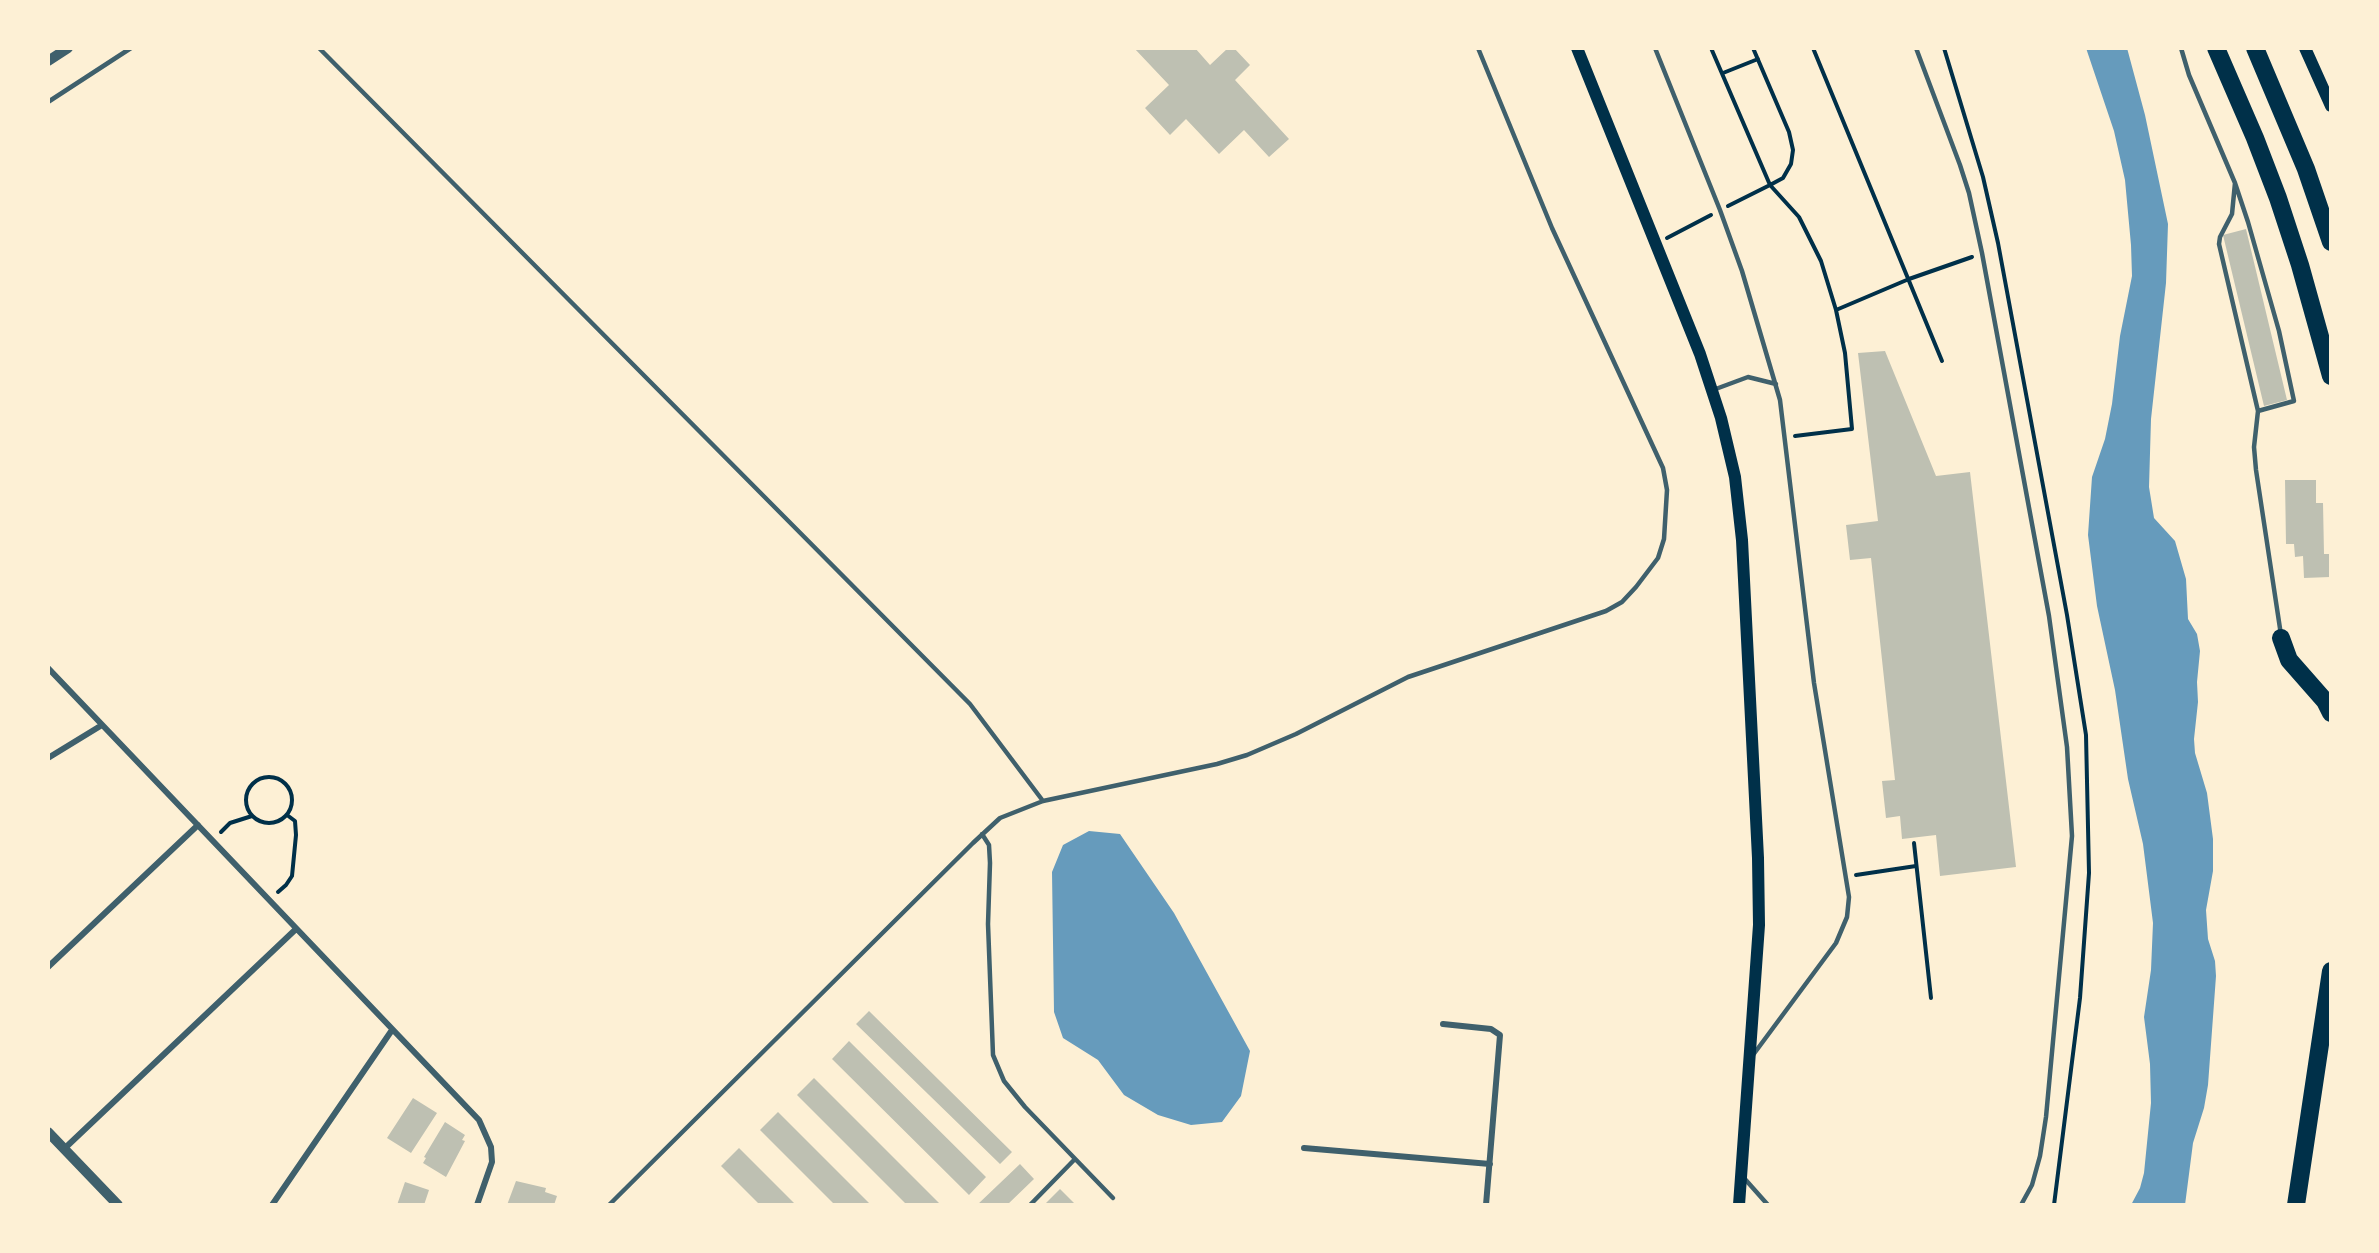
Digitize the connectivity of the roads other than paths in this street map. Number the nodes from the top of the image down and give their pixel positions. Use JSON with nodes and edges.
{"nodes":[{"id":1,"x":68,"y":48,"type":"edge"},
{"id":2,"x":131,"y":48,"type":"edge"},
{"id":3,"x":319,"y":48,"type":"edge"},
{"id":4,"x":1478,"y":48,"type":"edge"},
{"id":5,"x":1576,"y":48,"type":"edge"},
{"id":6,"x":1655,"y":48,"type":"edge"},
{"id":7,"x":1916,"y":48,"type":"edge"},
{"id":8,"x":2181,"y":48,"type":"edge"},
{"id":9,"x":2216,"y":48,"type":"edge"},
{"id":10,"x":2256,"y":48,"type":"edge"},
{"id":11,"x":2305,"y":48,"type":"edge"},
{"id":12,"x":48,"y":61,"type":"edge"},
{"id":13,"x":48,"y":102,"type":"edge"},
{"id":14,"x":2331,"y":106,"type":"edge"},
{"id":15,"x":2235,"y":183,"type":"junction"},
{"id":16,"x":2331,"y":242,"type":"edge"},
{"id":17,"x":2331,"y":376,"type":"edge"},
{"id":18,"x":1776,"y":384,"type":"junction"},
{"id":19,"x":1713,"y":390,"type":"junction"},
{"id":20,"x":2258,"y":411,"type":"junction"},
{"id":21,"x":2281,"y":638,"type":"joint"},
{"id":22,"x":48,"y":668,"type":"edge"},
{"id":23,"x":2331,"y":713,"type":"edge"},
{"id":24,"x":102,"y":725,"type":"junction"},
{"id":25,"x":48,"y":758,"type":"edge"},
{"id":26,"x":1043,"y":801,"type":"junction"},
{"id":27,"x":198,"y":825,"type":"junction"},
{"id":28,"x":982,"y":834,"type":"junction"},
{"id":29,"x":296,"y":929,"type":"junction"},
{"id":30,"x":48,"y":968,"type":"edge"},
{"id":31,"x":2331,"y":970,"type":"edge"},
{"id":32,"x":1443,"y":1024,"type":"dead end"},
{"id":33,"x":392,"y":1029,"type":"junction"},
{"id":34,"x":1749,"y":1060,"type":"junction"},
{"id":35,"x":48,"y":1132,"type":"edge"},
{"id":36,"x":1304,"y":1148,"type":"dead end"},
{"id":37,"x":64,"y":1149,"type":"junction"},
{"id":38,"x":1075,"y":1159,"type":"junction"},
{"id":39,"x":1490,"y":1164,"type":"junction"},
{"id":40,"x":1741,"y":1174,"type":"junction"},
{"id":41,"x":1113,"y":1198,"type":"dead end"},
{"id":42,"x":118,"y":1205,"type":"edge"},
{"id":43,"x":272,"y":1205,"type":"edge"},
{"id":44,"x":477,"y":1205,"type":"edge"},
{"id":45,"x":609,"y":1205,"type":"edge"},
{"id":46,"x":1030,"y":1205,"type":"edge"},
{"id":47,"x":1486,"y":1205,"type":"edge"},
{"id":48,"x":1738,"y":1205,"type":"edge"},
{"id":49,"x":1768,"y":1205,"type":"edge"},
{"id":50,"x":2021,"y":1205,"type":"edge"},
{"id":51,"x":2296,"y":1205,"type":"edge"}],
"edges":[{"from":1,"to":12,"type":"street"},
{"from":2,"to":13,"type":"lane"},
{"from":3,"to":26,"type":"lane"},
{"from":4,"to":26,"type":"lane"},
{"from":5,"to":19,"type":"main road"},
{"from":6,"to":18,"type":"lane"},
{"from":7,"to":50,"type":"lane"},
{"from":8,"to":15,"type":"lane"},
{"from":9,"to":17,"type":"highway"},
{"from":10,"to":16,"type":"highway"},
{"from":11,"to":14,"type":"main road"},
{"from":15,"to":20,"type":"lane"},
{"from":15,"to":20,"type":"lane"},
{"from":18,"to":19,"type":"lane"},
{"from":18,"to":34,"type":"lane"},
{"from":19,"to":34,"type":"main road"},
{"from":20,"to":21,"type":"lane"},
{"from":21,"to":23,"type":"highway"},
{"from":22,"to":24,"type":"street"},
{"from":24,"to":25,"type":"street"},
{"from":24,"to":27,"type":"street"},
{"from":26,"to":28,"type":"lane"},
{"from":27,"to":29,"type":"street"},
{"from":27,"to":30,"type":"street"},
{"from":28,"to":38,"type":"lane"},
{"from":28,"to":45,"type":"lane"},
{"from":29,"to":33,"type":"street"},
{"from":29,"to":37,"type":"street"},
{"from":31,"to":51,"type":"highway"},
{"from":32,"to":39,"type":"street"},
{"from":33,"to":43,"type":"street"},
{"from":33,"to":44,"type":"street"},
{"from":34,"to":40,"type":"main road"},
{"from":35,"to":37,"type":"street"},
{"from":36,"to":39,"type":"street"},
{"from":37,"to":42,"type":"street"},
{"from":38,"to":41,"type":"lane"},
{"from":38,"to":46,"type":"lane"},
{"from":39,"to":47,"type":"street"},
{"from":40,"to":48,"type":"main road"},
{"from":40,"to":49,"type":"lane"}]}
